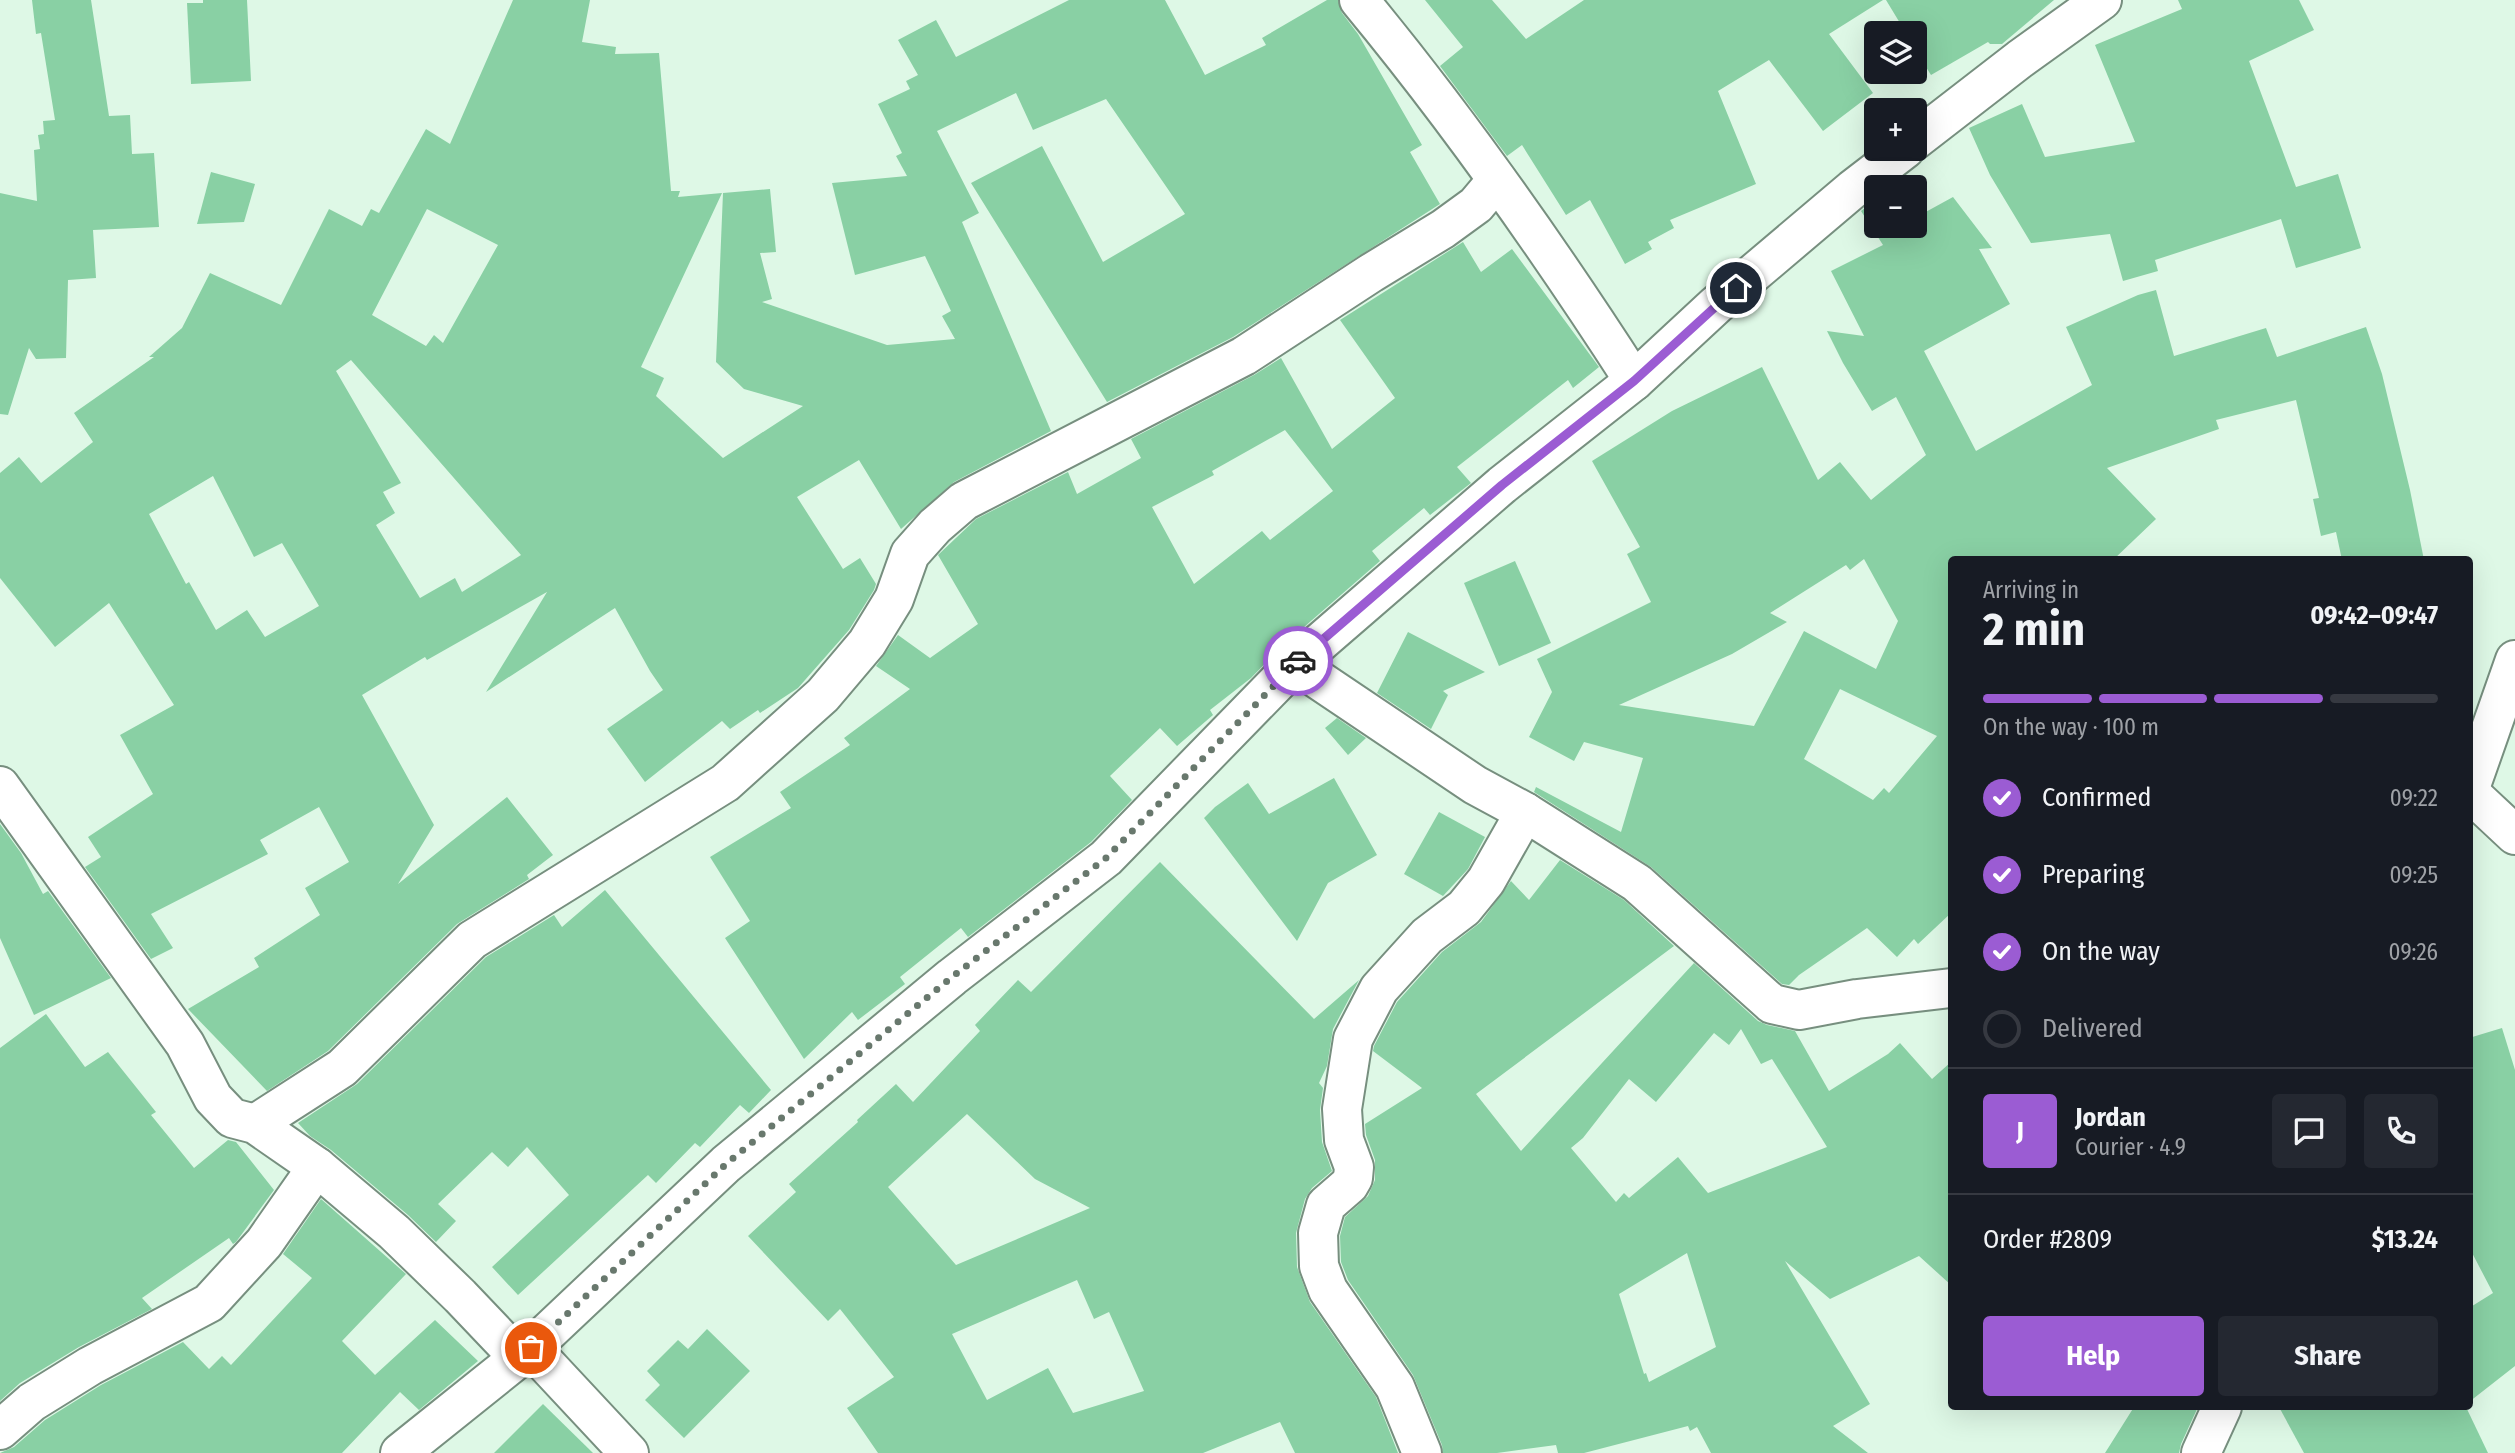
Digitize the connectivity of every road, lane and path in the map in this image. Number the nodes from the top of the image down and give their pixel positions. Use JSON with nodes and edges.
{"nodes":[{"id":1,"x":1359,"y":0,"type":"edge"},
{"id":2,"x":2102,"y":0,"type":"edge"},
{"id":3,"x":1927,"y":131,"type":"edge"},
{"id":4,"x":1889,"y":161,"type":"edge"},
{"id":5,"x":1497,"y":180,"type":"junction"},
{"id":6,"x":1634,"y":381,"type":"junction"},
{"id":7,"x":2515,"y":660,"type":"edge"},
{"id":8,"x":1295,"y":664,"type":"junction"},
{"id":9,"x":2473,"y":780,"type":"edge"},
{"id":10,"x":0,"y":786,"type":"edge"},
{"id":11,"x":2473,"y":795,"type":"edge"},
{"id":12,"x":1525,"y":812,"type":"junction"},
{"id":13,"x":2515,"y":835,"type":"edge"},
{"id":14,"x":1948,"y":988,"type":"edge"},
{"id":15,"x":255,"y":1124,"type":"junction"},
{"id":16,"x":317,"y":1167,"type":"junction"},
{"id":17,"x":524,"y":1353,"type":"junction"},
{"id":18,"x":2220,"y":1410,"type":"edge"},
{"id":19,"x":0,"y":1430,"type":"edge"},
{"id":20,"x":400,"y":1453,"type":"edge"},
{"id":21,"x":629,"y":1453,"type":"edge"},
{"id":22,"x":1422,"y":1453,"type":"edge"},
{"id":23,"x":2202,"y":1453,"type":"edge"}],
"edges":[{"from":1,"to":5,"type":"street"},
{"from":2,"to":3,"type":"street"},
{"from":4,"to":6,"type":"street"},
{"from":5,"to":6,"type":"street"},
{"from":5,"to":15,"type":"street"},
{"from":6,"to":8,"type":"street"},
{"from":7,"to":9,"type":"street"},
{"from":8,"to":12,"type":"street"},
{"from":8,"to":17,"type":"street"},
{"from":10,"to":15,"type":"street"},
{"from":11,"to":13,"type":"street"},
{"from":12,"to":14,"type":"street"},
{"from":12,"to":22,"type":"street"},
{"from":15,"to":16,"type":"street"},
{"from":16,"to":17,"type":"street"},
{"from":16,"to":19,"type":"street"},
{"from":17,"to":20,"type":"street"},
{"from":17,"to":21,"type":"street"},
{"from":18,"to":23,"type":"street"}]}
